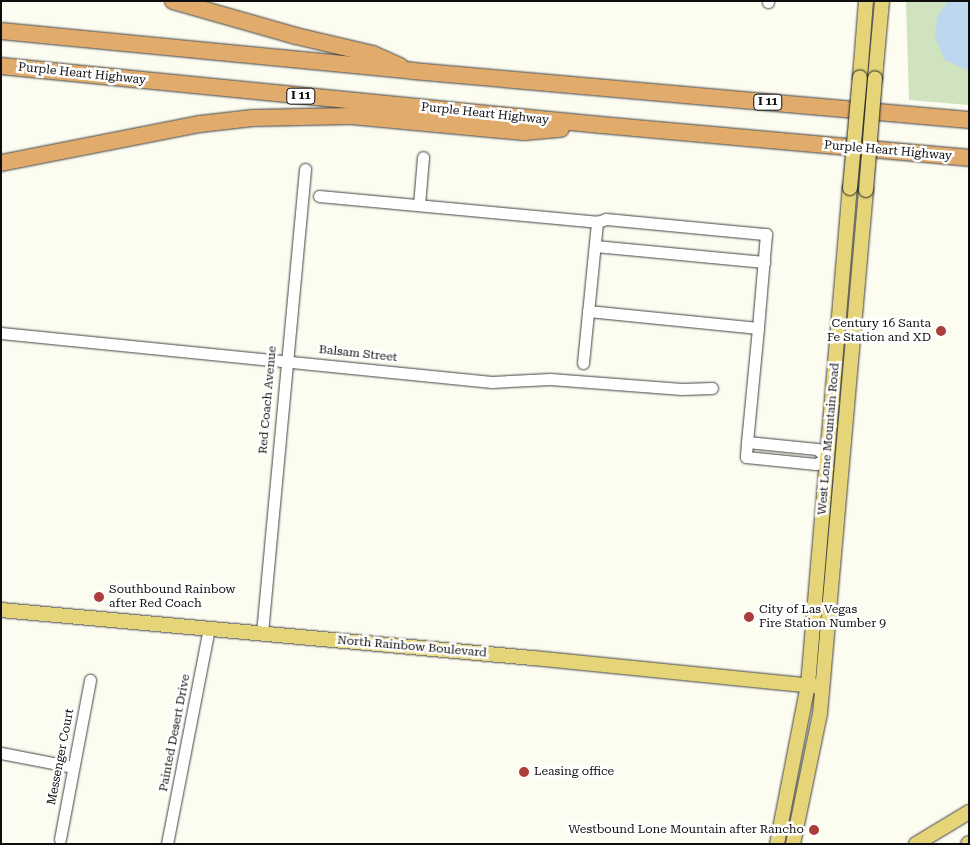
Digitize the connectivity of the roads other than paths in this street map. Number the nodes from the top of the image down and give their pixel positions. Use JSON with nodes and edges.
{"nodes":[{"id":1,"x":173,"y":1,"type":"edge"},
{"id":2,"x":866,"y":1,"type":"edge"},
{"id":3,"x":882,"y":1,"type":"edge"},
{"id":4,"x":1,"y":31,"type":"edge"},
{"id":5,"x":1,"y":66,"type":"edge"},
{"id":6,"x":413,"y":72,"type":"junction"},
{"id":7,"x":969,"y":120,"type":"edge"},
{"id":8,"x":601,"y":125,"type":"junction"},
{"id":9,"x":423,"y":157,"type":"dead end"},
{"id":10,"x":969,"y":158,"type":"edge"},
{"id":11,"x":1,"y":163,"type":"edge"},
{"id":12,"x":305,"y":169,"type":"dead end"},
{"id":13,"x":319,"y":196,"type":"dead end"},
{"id":14,"x":419,"y":205,"type":"junction"},
{"id":15,"x":597,"y":222,"type":"junction"},
{"id":16,"x":595,"y":246,"type":"junction"},
{"id":17,"x":764,"y":262,"type":"junction"},
{"id":18,"x":588,"y":311,"type":"junction"},
{"id":19,"x":758,"y":328,"type":"junction"},
{"id":20,"x":1,"y":332,"type":"edge"},
{"id":21,"x":286,"y":361,"type":"junction"},
{"id":22,"x":584,"y":364,"type":"dead end"},
{"id":23,"x":712,"y":388,"type":"dead end"},
{"id":24,"x":748,"y":442,"type":"junction"},
{"id":25,"x":827,"y":458,"type":"junction"},
{"id":26,"x":843,"y":460,"type":"junction"},
{"id":27,"x":825,"y":490,"type":"junction"},
{"id":28,"x":840,"y":491,"type":"junction"},
{"id":29,"x":821,"y":539,"type":"junction"},
{"id":30,"x":836,"y":540,"type":"junction"},
{"id":31,"x":816,"y":602,"type":"junction"},
{"id":32,"x":830,"y":604,"type":"junction"},
{"id":33,"x":1,"y":610,"type":"edge"},
{"id":34,"x":814,"y":624,"type":"junction"},
{"id":35,"x":828,"y":625,"type":"junction"},
{"id":36,"x":209,"y":628,"type":"junction"},
{"id":37,"x":262,"y":633,"type":"junction"},
{"id":38,"x":90,"y":680,"type":"dead end"},
{"id":39,"x":808,"y":685,"type":"junction"},
{"id":40,"x":822,"y":687,"type":"junction"},
{"id":41,"x":1,"y":753,"type":"edge"},
{"id":42,"x":73,"y":766,"type":"junction"},
{"id":43,"x":969,"y":812,"type":"edge"},
{"id":44,"x":60,"y":839,"type":"dead end"},
{"id":45,"x":167,"y":844,"type":"edge"},
{"id":46,"x":777,"y":844,"type":"edge"},
{"id":47,"x":793,"y":844,"type":"edge"},
{"id":48,"x":916,"y":844,"type":"edge"}],
"edges":[{"from":1,"to":6,"type":"highway"},
{"from":2,"to":25,"type":"main road","name":"West Lone Mountain Road","bridge":true},
{"from":3,"to":26,"type":"main road","name":"West Lone Mountain Road","bridge":true},
{"from":4,"to":6,"type":"highway","number":"I 11"},
{"from":5,"to":8,"type":"highway","name":"Purple Heart Highway","number":"I 11"},
{"from":6,"to":7,"type":"highway","number":"I 11"},
{"from":8,"to":10,"type":"highway","name":"Purple Heart Highway","number":"I 11"},
{"from":8,"to":11,"type":"highway"},
{"from":9,"to":14,"type":"street"},
{"from":12,"to":21,"type":"street","name":"Red Coach Avenue"},
{"from":13,"to":14,"type":"street"},
{"from":14,"to":15,"type":"street"},
{"from":15,"to":16,"type":"street"},
{"from":15,"to":17,"type":"street"},
{"from":16,"to":17,"type":"street"},
{"from":16,"to":18,"type":"street"},
{"from":17,"to":19,"type":"street"},
{"from":18,"to":19,"type":"street"},
{"from":18,"to":22,"type":"street"},
{"from":19,"to":24,"type":"street"},
{"from":20,"to":21,"type":"street","name":"Balsam Street"},
{"from":21,"to":23,"type":"street","name":"Balsam Street"},
{"from":21,"to":37,"type":"street","name":"Red Coach Avenue"},
{"from":24,"to":25,"type":"street"},
{"from":24,"to":25,"type":"street"},
{"from":25,"to":26,"type":"main road"},
{"from":25,"to":27,"type":"main road","name":"West Lone Mountain Road"},
{"from":26,"to":28,"type":"main road","name":"West Lone Mountain Road"},
{"from":27,"to":28,"type":"main road"},
{"from":27,"to":29,"type":"main road","name":"West Lone Mountain Road"},
{"from":28,"to":30,"type":"main road","name":"West Lone Mountain Road"},
{"from":29,"to":30,"type":"main road"},
{"from":29,"to":31,"type":"main road","name":"West Lone Mountain Road"},
{"from":30,"to":32,"type":"main road","name":"West Lone Mountain Road"},
{"from":31,"to":32,"type":"main road"},
{"from":31,"to":34,"type":"main road","name":"West Lone Mountain Road"},
{"from":32,"to":35,"type":"main road","name":"West Lone Mountain Road"},
{"from":33,"to":36,"type":"main road","name":"North Rainbow Boulevard"},
{"from":34,"to":35,"type":"main road"},
{"from":34,"to":39,"type":"main road","name":"West Lone Mountain Road"},
{"from":35,"to":40,"type":"main road","name":"West Lone Mountain Road"},
{"from":36,"to":37,"type":"main road","name":"North Rainbow Boulevard"},
{"from":36,"to":45,"type":"street","name":"Painted Desert Drive"},
{"from":37,"to":39,"type":"main road","name":"North Rainbow Boulevard"},
{"from":38,"to":42,"type":"street","name":"Messenger Court"},
{"from":39,"to":40,"type":"main road","name":"North Rainbow Boulevard"},
{"from":39,"to":46,"type":"main road","name":"West Lone Mountain Road"},
{"from":40,"to":47,"type":"main road","name":"West Lone Mountain Road"},
{"from":41,"to":42,"type":"street"},
{"from":42,"to":44,"type":"street","name":"Messenger Court"},
{"from":43,"to":48,"type":"main road"}]}
